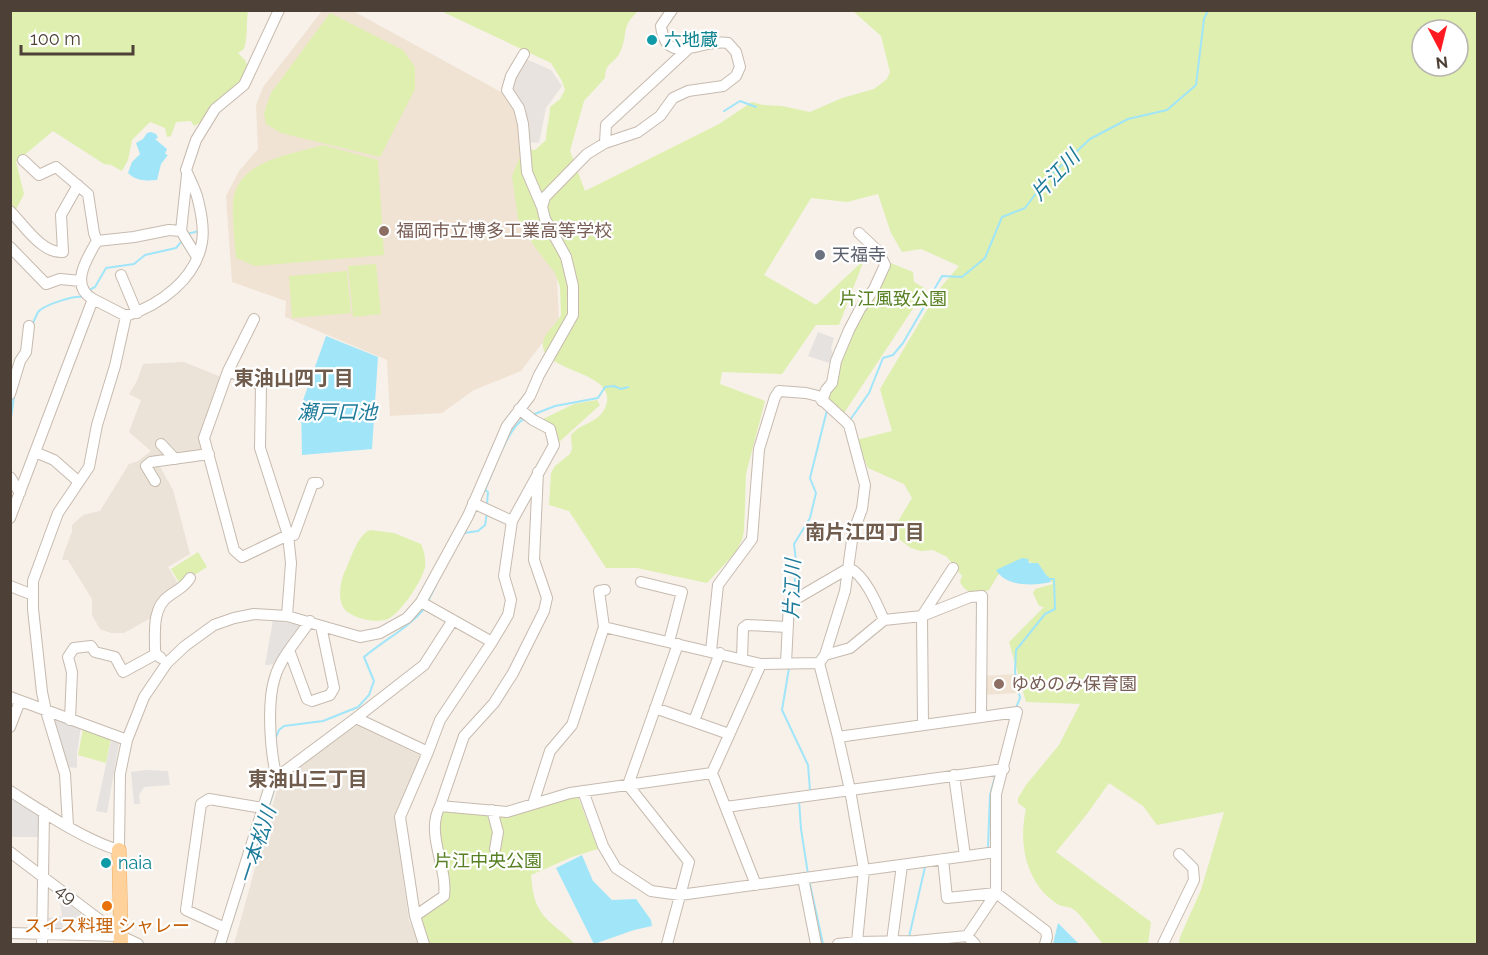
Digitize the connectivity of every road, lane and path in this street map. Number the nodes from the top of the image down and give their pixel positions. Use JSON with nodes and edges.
{"nodes":[{"id":1,"x":279,"y":10,"type":"edge"},
{"id":2,"x":672,"y":10,"type":"edge"},
{"id":3,"x":689,"y":48,"type":"junction"},
{"id":4,"x":524,"y":54,"type":"dead end"},
{"id":5,"x":605,"y":143,"type":"junction"},
{"id":6,"x":23,"y":160,"type":"dead end"},
{"id":7,"x":187,"y":173,"type":"junction"},
{"id":8,"x":78,"y":185,"type":"junction"},
{"id":9,"x":542,"y":207,"type":"junction"},
{"id":10,"x":10,"y":211,"type":"edge"},
{"id":11,"x":859,"y":233,"type":"dead end"},
{"id":12,"x":183,"y":235,"type":"junction"},
{"id":13,"x":97,"y":241,"type":"junction"},
{"id":14,"x":10,"y":247,"type":"edge"},
{"id":15,"x":197,"y":257,"type":"junction"},
{"id":16,"x":121,"y":275,"type":"dead end"},
{"id":17,"x":81,"y":280,"type":"junction"},
{"id":18,"x":89,"y":297,"type":"junction"},
{"id":19,"x":131,"y":314,"type":"junction"},
{"id":20,"x":254,"y":319,"type":"dead end"},
{"id":21,"x":29,"y":326,"type":"dead end"},
{"id":22,"x":228,"y":371,"type":"junction"},
{"id":23,"x":10,"y":394,"type":"edge"},
{"id":24,"x":822,"y":401,"type":"junction"},
{"id":25,"x":526,"y":414,"type":"junction"},
{"id":26,"x":161,"y":444,"type":"dead end"},
{"id":27,"x":36,"y":452,"type":"junction"},
{"id":28,"x":209,"y":454,"type":"junction"},
{"id":29,"x":175,"y":459,"type":"junction"},
{"id":30,"x":538,"y":472,"type":"junction"},
{"id":31,"x":10,"y":477,"type":"edge"},
{"id":32,"x":155,"y":481,"type":"dead end"},
{"id":33,"x":79,"y":482,"type":"junction"},
{"id":34,"x":318,"y":483,"type":"dead end"},
{"id":35,"x":20,"y":493,"type":"junction"},
{"id":36,"x":482,"y":507,"type":"junction"},
{"id":37,"x":10,"y":518,"type":"edge"},
{"id":38,"x":512,"y":521,"type":"junction"},
{"id":39,"x":288,"y":535,"type":"junction"},
{"id":40,"x":849,"y":568,"type":"junction"},
{"id":41,"x":953,"y":568,"type":"dead end"},
{"id":42,"x":190,"y":578,"type":"dead end"},
{"id":43,"x":644,"y":585,"type":"dead end"},
{"id":44,"x":10,"y":586,"type":"edge"},
{"id":45,"x":605,"y":590,"type":"dead end"},
{"id":46,"x":33,"y":595,"type":"junction"},
{"id":47,"x":425,"y":604,"type":"junction"},
{"id":48,"x":287,"y":616,"type":"junction"},
{"id":49,"x":922,"y":616,"type":"junction"},
{"id":50,"x":453,"y":620,"type":"junction"},
{"id":51,"x":884,"y":620,"type":"junction"},
{"id":52,"x":310,"y":621,"type":"junction"},
{"id":53,"x":321,"y":626,"type":"junction"},
{"id":54,"x":604,"y":627,"type":"junction"},
{"id":55,"x":788,"y":627,"type":"junction"},
{"id":56,"x":492,"y":642,"type":"junction"},
{"id":57,"x":674,"y":643,"type":"junction"},
{"id":58,"x":289,"y":651,"type":"junction"},
{"id":59,"x":716,"y":652,"type":"junction"},
{"id":60,"x":156,"y":654,"type":"junction"},
{"id":61,"x":742,"y":659,"type":"junction"},
{"id":62,"x":822,"y":659,"type":"junction"},
{"id":63,"x":167,"y":663,"type":"junction"},
{"id":64,"x":791,"y":663,"type":"junction"},
{"id":65,"x":761,"y":664,"type":"junction"},
{"id":66,"x":15,"y":699,"type":"edge"},
{"id":67,"x":655,"y":708,"type":"junction"},
{"id":68,"x":46,"y":711,"type":"junction"},
{"id":69,"x":356,"y":717,"type":"junction"},
{"id":70,"x":981,"y":717,"type":"junction"},
{"id":71,"x":70,"y":720,"type":"junction"},
{"id":72,"x":694,"y":721,"type":"junction"},
{"id":73,"x":922,"y":725,"type":"junction"},
{"id":74,"x":10,"y":727,"type":"edge"},
{"id":75,"x":729,"y":734,"type":"junction"},
{"id":76,"x":838,"y":737,"type":"junction"},
{"id":77,"x":127,"y":740,"type":"junction"},
{"id":78,"x":428,"y":752,"type":"junction"},
{"id":79,"x":999,"y":769,"type":"junction"},
{"id":80,"x":712,"y":773,"type":"junction"},
{"id":81,"x":954,"y":775,"type":"junction"},
{"id":82,"x":276,"y":777,"type":"junction"},
{"id":83,"x":628,"y":786,"type":"junction"},
{"id":84,"x":850,"y":790,"type":"junction"},
{"id":85,"x":10,"y":791,"type":"edge"},
{"id":86,"x":583,"y":791,"type":"junction"},
{"id":87,"x":533,"y":804,"type":"junction"},
{"id":88,"x":440,"y":806,"type":"junction"},
{"id":89,"x":726,"y":807,"type":"junction"},
{"id":90,"x":263,"y":808,"type":"junction"},
{"id":91,"x":492,"y":810,"type":"junction"},
{"id":92,"x":44,"y":812,"type":"junction"},
{"id":93,"x":68,"y":826,"type":"junction"},
{"id":94,"x":495,"y":849,"type":"dead end"},
{"id":95,"x":119,"y":850,"type":"junction"},
{"id":96,"x":10,"y":852,"type":"edge"},
{"id":97,"x":996,"y":852,"type":"junction"},
{"id":98,"x":964,"y":853,"type":"junction"},
{"id":99,"x":1179,"y":854,"type":"dead end"},
{"id":100,"x":932,"y":861,"type":"junction"},
{"id":101,"x":902,"y":865,"type":"junction"},
{"id":102,"x":864,"y":870,"type":"junction"},
{"id":103,"x":43,"y":875,"type":"junction"},
{"id":104,"x":808,"y":877,"type":"junction"},
{"id":105,"x":756,"y":885,"type":"junction"},
{"id":106,"x":996,"y":893,"type":"junction"},
{"id":107,"x":680,"y":895,"type":"junction"},
{"id":108,"x":415,"y":916,"type":"junction"},
{"id":109,"x":225,"y":928,"type":"junction"},
{"id":110,"x":10,"y":933,"type":"edge"},
{"id":111,"x":42,"y":939,"type":"edge"},
{"id":112,"x":121,"y":940,"type":"edge"},
{"id":113,"x":892,"y":941,"type":"junction"},
{"id":114,"x":857,"y":942,"type":"junction"},
{"id":115,"x":912,"y":942,"type":"edge"},
{"id":116,"x":972,"y":942,"type":"edge"},
{"id":117,"x":138,"y":945,"type":"edge"},
{"id":118,"x":220,"y":945,"type":"edge"},
{"id":119,"x":424,"y":945,"type":"edge"},
{"id":120,"x":667,"y":945,"type":"edge"},
{"id":121,"x":816,"y":945,"type":"edge"},
{"id":122,"x":838,"y":945,"type":"edge"},
{"id":123,"x":1045,"y":945,"type":"edge"},
{"id":124,"x":1163,"y":945,"type":"edge"}],
"edges":[{"from":1,"to":7,"type":"street"},
{"from":2,"to":3,"type":"street"},
{"from":3,"to":5,"type":"street"},
{"from":3,"to":5,"type":"street"},
{"from":4,"to":9,"type":"street"},
{"from":5,"to":9,"type":"street"},
{"from":6,"to":8,"type":"street"},
{"from":7,"to":12,"type":"street"},
{"from":7,"to":15,"type":"street"},
{"from":8,"to":10,"type":"street"},
{"from":8,"to":13,"type":"street"},
{"from":9,"to":25,"type":"street"},
{"from":11,"to":24,"type":"street"},
{"from":12,"to":13,"type":"street"},
{"from":12,"to":15,"type":"street"},
{"from":13,"to":17,"type":"street"},
{"from":14,"to":17,"type":"street"},
{"from":15,"to":19,"type":"street"},
{"from":16,"to":19,"type":"street"},
{"from":17,"to":18,"type":"street"},
{"from":18,"to":19,"type":"street"},
{"from":18,"to":27,"type":"street"},
{"from":19,"to":33,"type":"street"},
{"from":20,"to":22,"type":"street"},
{"from":21,"to":23,"type":"street"},
{"from":22,"to":28,"type":"street"},
{"from":22,"to":39,"type":"street"},
{"from":24,"to":40,"type":"street"},
{"from":24,"to":59,"type":"street"},
{"from":25,"to":30,"type":"street"},
{"from":25,"to":36,"type":"street"},
{"from":26,"to":29,"type":"street"},
{"from":27,"to":33,"type":"street"},
{"from":27,"to":35,"type":"street"},
{"from":28,"to":29,"type":"street"},
{"from":28,"to":39,"type":"street"},
{"from":29,"to":32,"type":"street"},
{"from":30,"to":38,"type":"street"},
{"from":30,"to":88,"type":"street"},
{"from":31,"to":35,"type":"street"},
{"from":33,"to":46,"type":"street"},
{"from":34,"to":39,"type":"street"},
{"from":35,"to":37,"type":"street"},
{"from":36,"to":38,"type":"street"},
{"from":36,"to":47,"type":"street"},
{"from":38,"to":56,"type":"street"},
{"from":39,"to":48,"type":"street"},
{"from":40,"to":51,"type":"street"},
{"from":40,"to":55,"type":"street"},
{"from":40,"to":62,"type":"street"},
{"from":41,"to":49,"type":"street"},
{"from":42,"to":60,"type":"street"},
{"from":43,"to":57,"type":"street"},
{"from":44,"to":46,"type":"street"},
{"from":45,"to":54,"type":"street"},
{"from":46,"to":68,"type":"street"},
{"from":47,"to":50,"type":"street"},
{"from":47,"to":53,"type":"street"},
{"from":48,"to":52,"type":"street"},
{"from":48,"to":63,"type":"street"},
{"from":49,"to":51,"type":"street"},
{"from":49,"to":70,"type":"street"},
{"from":49,"to":73,"type":"street"},
{"from":50,"to":56,"type":"street"},
{"from":50,"to":69,"type":"street"},
{"from":51,"to":62,"type":"street"},
{"from":52,"to":53,"type":"street"},
{"from":52,"to":58,"type":"street"},
{"from":53,"to":58,"type":"street"},
{"from":54,"to":57,"type":"street"},
{"from":54,"to":87,"type":"street"},
{"from":55,"to":61,"type":"street"},
{"from":55,"to":64,"type":"street"},
{"from":56,"to":78,"type":"street"},
{"from":57,"to":59,"type":"street"},
{"from":57,"to":67,"type":"street"},
{"from":58,"to":82,"type":"street"},
{"from":59,"to":61,"type":"street"},
{"from":59,"to":72,"type":"street"},
{"from":60,"to":63,"type":"street"},
{"from":60,"to":71,"type":"street"},
{"from":61,"to":65,"type":"street"},
{"from":62,"to":64,"type":"street"},
{"from":62,"to":76,"type":"street"},
{"from":63,"to":77,"type":"street"},
{"from":64,"to":65,"type":"street"},
{"from":65,"to":75,"type":"street"},
{"from":66,"to":68,"type":"street"},
{"from":66,"to":74,"type":"street"},
{"from":67,"to":72,"type":"street"},
{"from":67,"to":83,"type":"street"},
{"from":68,"to":71,"type":"street"},
{"from":68,"to":93,"type":"street"},
{"from":69,"to":78,"type":"street"},
{"from":69,"to":82,"type":"street"},
{"from":70,"to":73,"type":"street"},
{"from":70,"to":79,"type":"street"},
{"from":71,"to":77,"type":"street"},
{"from":72,"to":75,"type":"street"},
{"from":73,"to":76,"type":"street"},
{"from":75,"to":80,"type":"street"},
{"from":76,"to":84,"type":"street"},
{"from":77,"to":95,"type":"street"},
{"from":78,"to":108,"type":"street"},
{"from":79,"to":81,"type":"street"},
{"from":79,"to":97,"type":"street"},
{"from":80,"to":83,"type":"street"},
{"from":80,"to":89,"type":"street"},
{"from":81,"to":84,"type":"street"},
{"from":81,"to":98,"type":"street"},
{"from":82,"to":90,"type":"street"},
{"from":83,"to":86,"type":"street"},
{"from":83,"to":107,"type":"street"},
{"from":84,"to":89,"type":"street"},
{"from":84,"to":102,"type":"street"},
{"from":85,"to":92,"type":"street"},
{"from":86,"to":87,"type":"street"},
{"from":86,"to":107,"type":"street"},
{"from":87,"to":91,"type":"street"},
{"from":88,"to":91,"type":"street"},
{"from":88,"to":108,"type":"street"},
{"from":89,"to":105,"type":"street"},
{"from":90,"to":109,"type":"street"},
{"from":90,"to":109,"type":"street"},
{"from":91,"to":94,"type":"street"},
{"from":92,"to":93,"type":"street"},
{"from":92,"to":103,"type":"street"},
{"from":93,"to":95,"type":"street"},
{"from":95,"to":112,"type":"main road"},
{"from":96,"to":103,"type":"street","name":"49","number":"49"},
{"from":97,"to":98,"type":"street"},
{"from":97,"to":106,"type":"street"},
{"from":98,"to":100,"type":"street"},
{"from":99,"to":124,"type":"street"},
{"from":100,"to":101,"type":"street"},
{"from":100,"to":106,"type":"street"},
{"from":101,"to":102,"type":"street"},
{"from":101,"to":113,"type":"street"},
{"from":102,"to":104,"type":"street"},
{"from":102,"to":114,"type":"street"},
{"from":103,"to":111,"type":"street"},
{"from":103,"to":112,"type":"street","name":"49","number":"49"},
{"from":104,"to":105,"type":"street"},
{"from":104,"to":121,"type":"street"},
{"from":105,"to":107,"type":"street"},
{"from":106,"to":116,"type":"street"},
{"from":106,"to":123,"type":"street"},
{"from":107,"to":120,"type":"street"},
{"from":108,"to":119,"type":"street"},
{"from":109,"to":118,"type":"street"},
{"from":110,"to":111,"type":"street"},
{"from":111,"to":112,"type":"street"},
{"from":112,"to":117,"type":"street","name":"49"},
{"from":113,"to":114,"type":"street"},
{"from":113,"to":115,"type":"street"},
{"from":114,"to":122,"type":"street"},
{"from":115,"to":116,"type":"street"}]}
